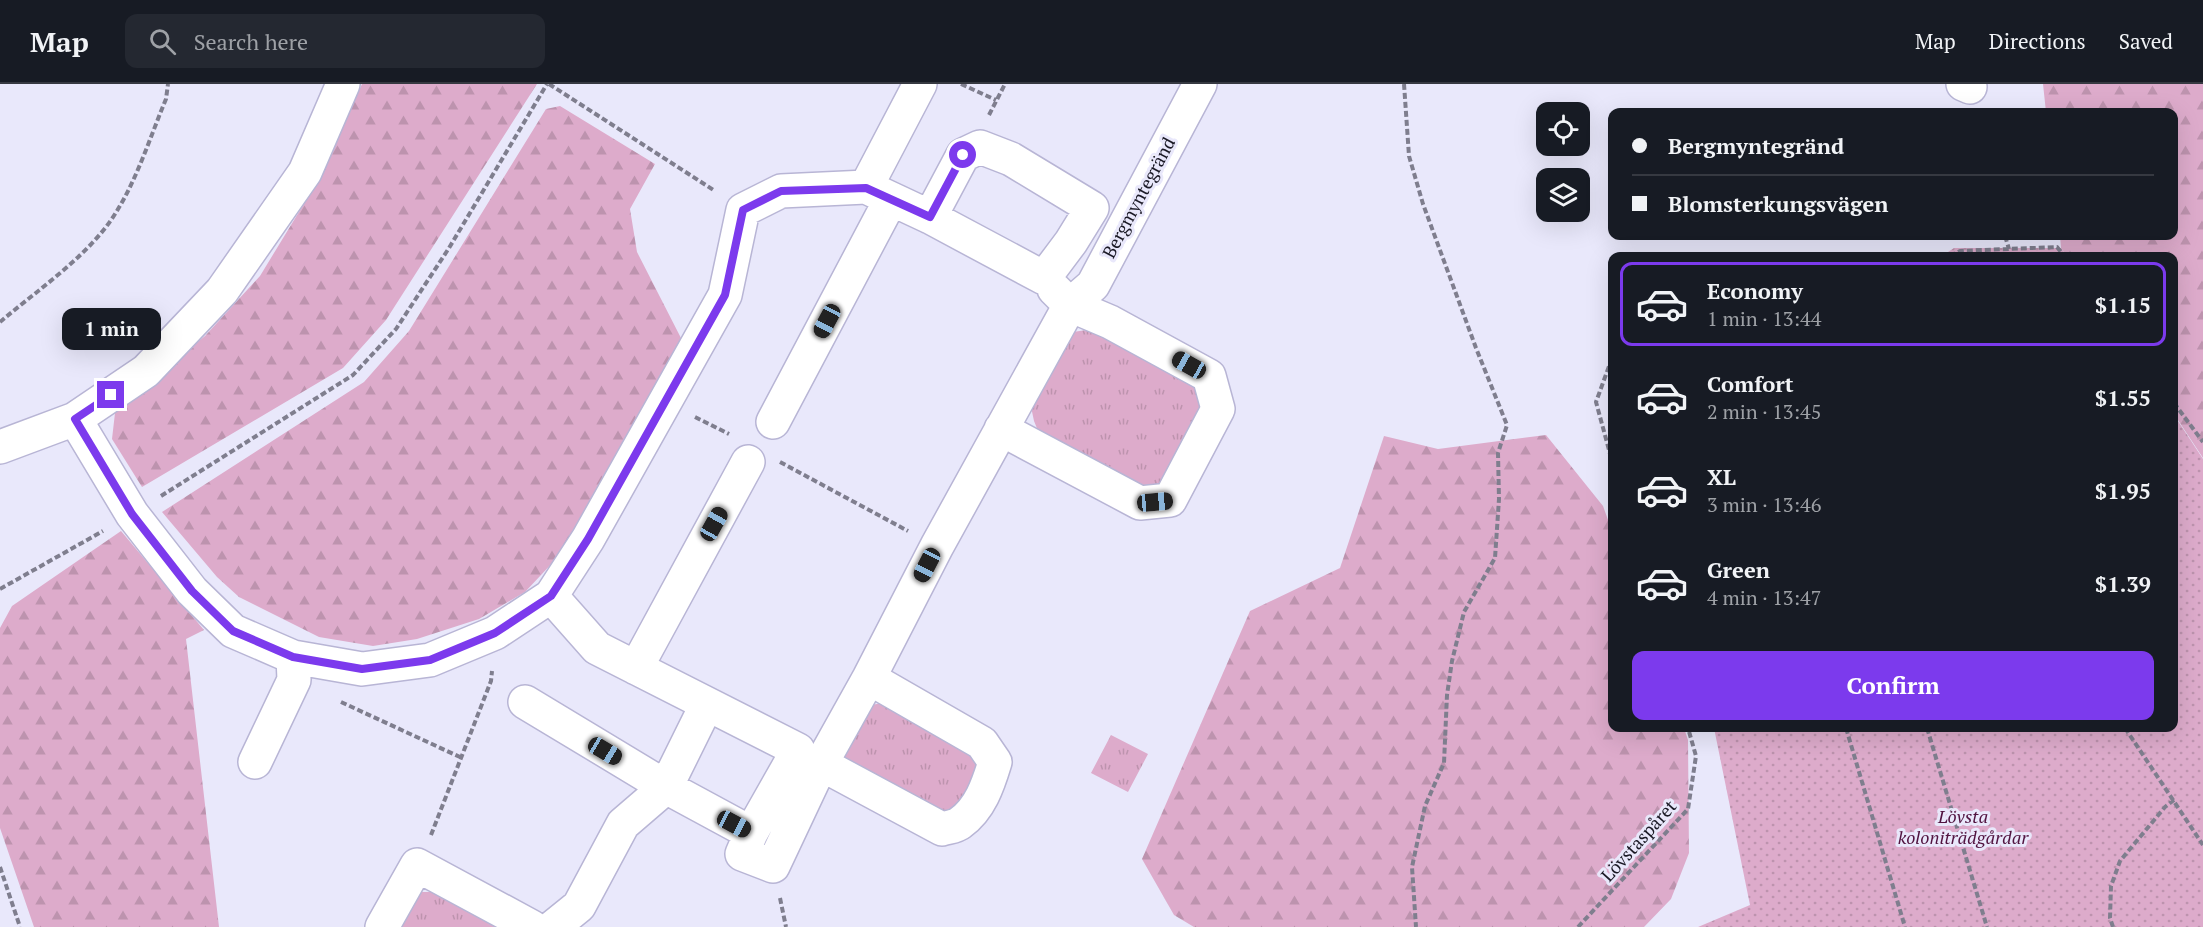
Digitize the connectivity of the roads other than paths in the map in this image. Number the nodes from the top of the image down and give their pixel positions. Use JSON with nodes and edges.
{"nodes":[{"id":1,"x":344,"y":84,"type":"edge"},
{"id":2,"x":920,"y":84,"type":"edge"},
{"id":3,"x":1200,"y":84,"type":"edge"},
{"id":4,"x":879,"y":193,"type":"junction"},
{"id":5,"x":930,"y":217,"type":"junction"},
{"id":6,"x":1044,"y":278,"type":"junction"},
{"id":7,"x":1070,"y":305,"type":"junction"},
{"id":8,"x":75,"y":419,"type":"junction"},
{"id":9,"x":773,"y":422,"type":"dead end"},
{"id":10,"x":1001,"y":429,"type":"junction"},
{"id":11,"x":0,"y":447,"type":"edge"},
{"id":12,"x":753,"y":453,"type":"road end"},
{"id":13,"x":551,"y":596,"type":"junction"},
{"id":14,"x":636,"y":668,"type":"junction"},
{"id":15,"x":294,"y":669,"type":"junction"},
{"id":16,"x":869,"y":678,"type":"junction"},
{"id":17,"x":525,"y":702,"type":"dead end"},
{"id":18,"x":707,"y":704,"type":"junction"},
{"id":19,"x":255,"y":762,"type":"dead end"},
{"id":20,"x":821,"y":764,"type":"junction"},
{"id":21,"x":666,"y":788,"type":"junction"},
{"id":22,"x":751,"y":832,"type":"junction"},
{"id":23,"x":382,"y":927,"type":"edge"},
{"id":24,"x":532,"y":927,"type":"edge"},
{"id":25,"x":553,"y":927,"type":"edge"}],
"edges":[{"from":1,"to":8,"type":"street"},
{"from":2,"to":4,"type":"street"},
{"from":3,"to":7,"type":"street","name":"Bergmyntegränd"},
{"from":4,"to":5,"type":"street"},
{"from":4,"to":9,"type":"street"},
{"from":4,"to":13,"type":"street"},
{"from":5,"to":6,"type":"street"},
{"from":5,"to":6,"type":"street","name":"Bergmyntegränd"},
{"from":6,"to":7,"type":"street"},
{"from":7,"to":10,"type":"street","name":"Bergmyntegränd"},
{"from":7,"to":10,"type":"street"},
{"from":8,"to":11,"type":"street"},
{"from":8,"to":15,"type":"street"},
{"from":10,"to":16,"type":"street","name":"Bergmyntegränd"},
{"from":12,"to":14,"type":"street"},
{"from":13,"to":14,"type":"street","name":"Bergmyntegränd"},
{"from":13,"to":15,"type":"street"},
{"from":14,"to":18,"type":"street","name":"Bergmyntegränd"},
{"from":15,"to":19,"type":"street"},
{"from":16,"to":20,"type":"street","name":"Bergmyntegränd"},
{"from":16,"to":20,"type":"street"},
{"from":17,"to":21,"type":"street"},
{"from":18,"to":21,"type":"street"},
{"from":18,"to":22,"type":"street","name":"Bergmyntegränd"},
{"from":20,"to":22,"type":"street","name":"Bergmyntegränd"},
{"from":21,"to":22,"type":"street"},
{"from":21,"to":25,"type":"street"},
{"from":23,"to":24,"type":"street"}]}
